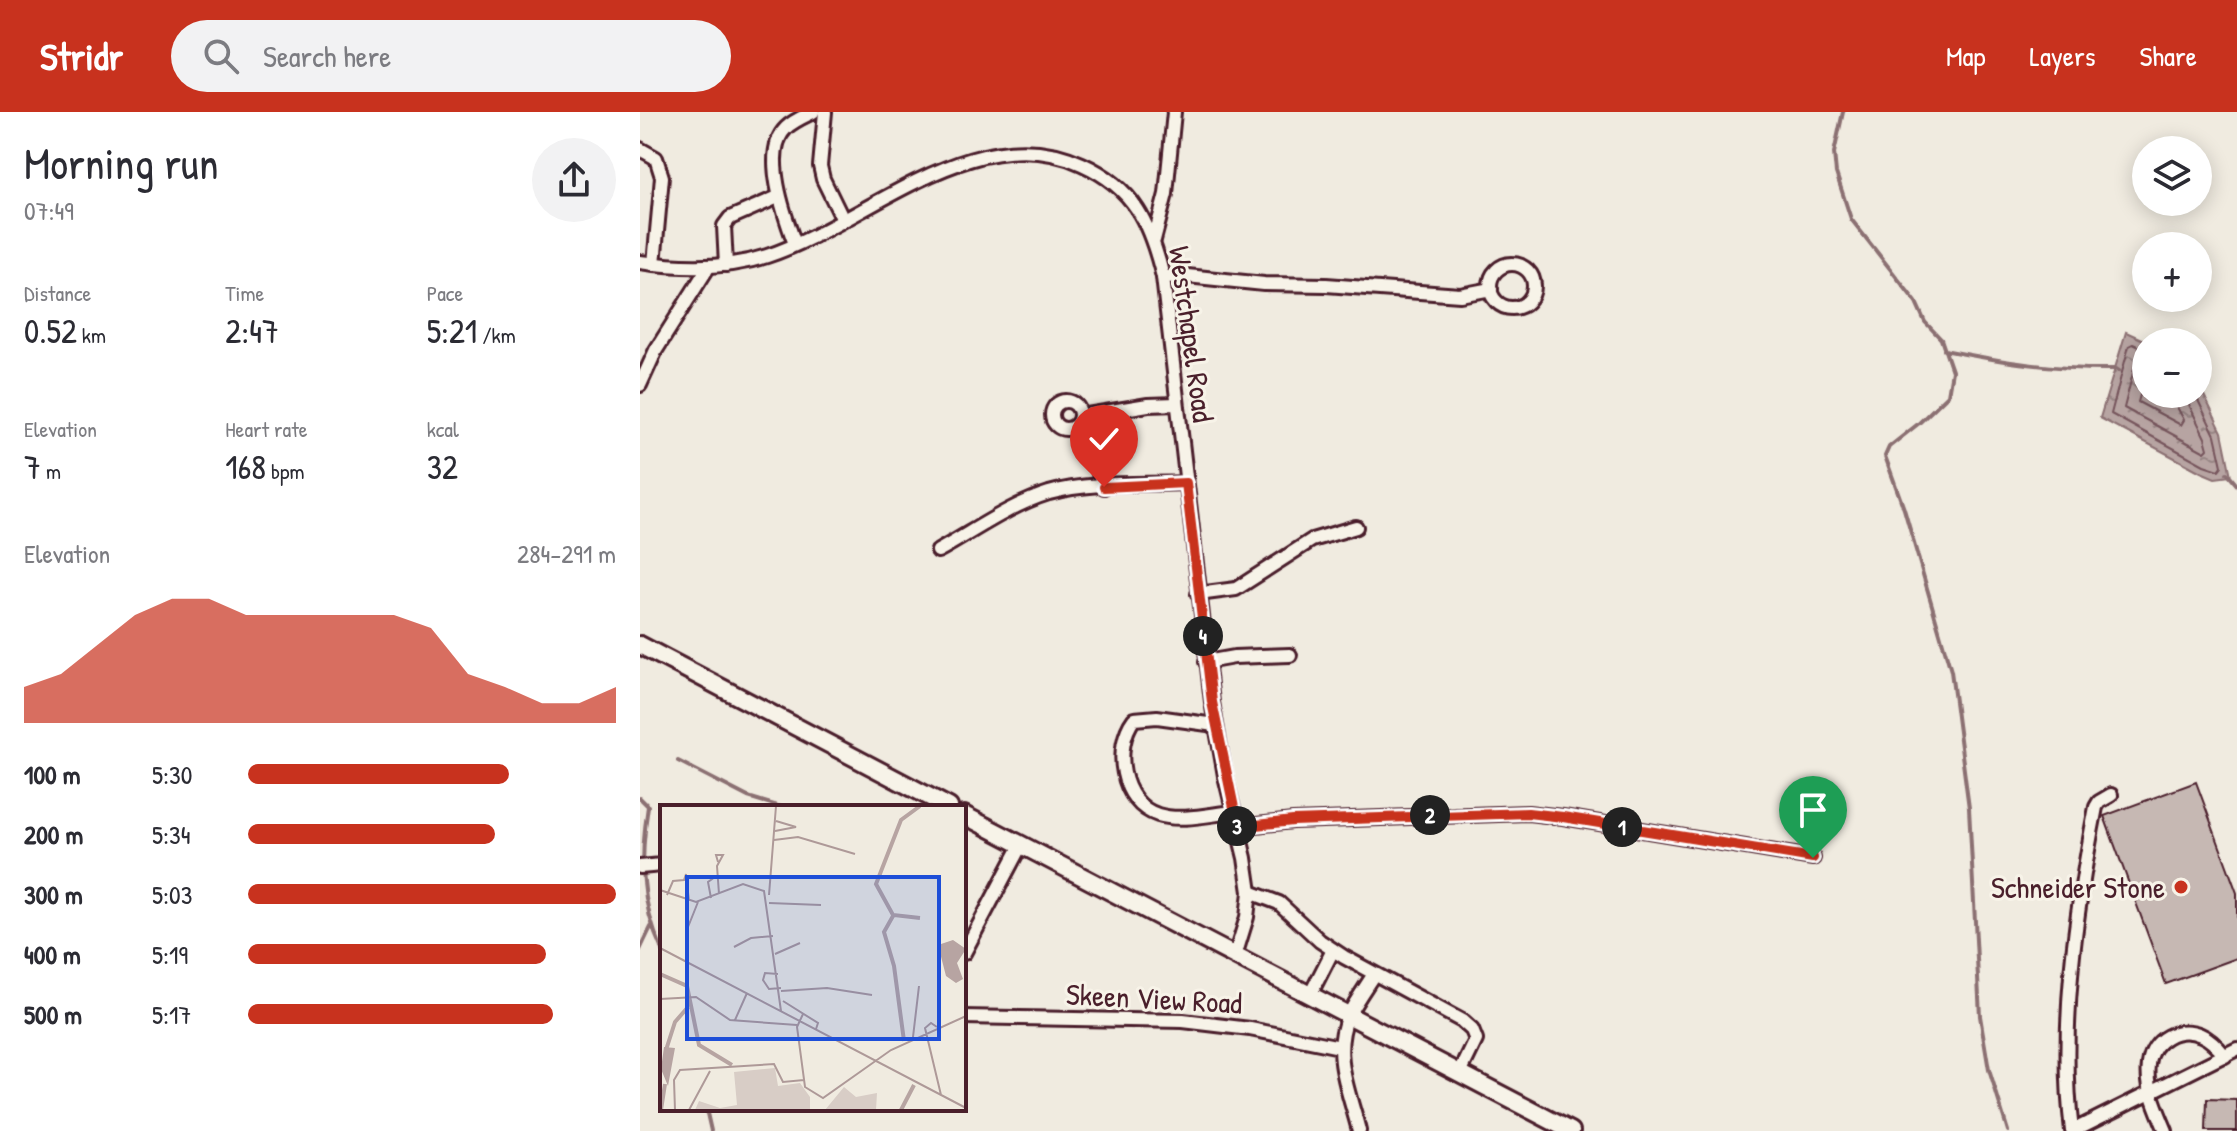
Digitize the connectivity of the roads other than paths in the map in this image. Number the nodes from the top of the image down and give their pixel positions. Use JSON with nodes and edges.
{"nodes":[{"id":1,"x":813,"y":112,"type":"edge"},
{"id":2,"x":825,"y":112,"type":"edge"},
{"id":3,"x":1174,"y":112,"type":"edge"},
{"id":4,"x":640,"y":149,"type":"edge"},
{"id":5,"x":778,"y":197,"type":"junction"},
{"id":6,"x":843,"y":220,"type":"junction"},
{"id":7,"x":1154,"y":240,"type":"junction"},
{"id":8,"x":795,"y":244,"type":"junction"},
{"id":9,"x":647,"y":263,"type":"edge"},
{"id":10,"x":726,"y":265,"type":"junction"},
{"id":11,"x":709,"y":266,"type":"junction"},
{"id":12,"x":1163,"y":277,"type":"junction"},
{"id":13,"x":1491,"y":289,"type":"dead end"},
{"id":14,"x":640,"y":385,"type":"edge"},
{"id":15,"x":1177,"y":404,"type":"junction"},
{"id":16,"x":1186,"y":483,"type":"junction"},
{"id":17,"x":1104,"y":487,"type":"junction"},
{"id":18,"x":1356,"y":527,"type":"dead end"},
{"id":19,"x":938,"y":551,"type":"dead end"},
{"id":20,"x":1198,"y":594,"type":"junction"},
{"id":21,"x":640,"y":645,"type":"edge"},
{"id":22,"x":1290,"y":655,"type":"dead end"},
{"id":23,"x":640,"y":658,"type":"edge"},
{"id":24,"x":1206,"y":662,"type":"junction"},
{"id":25,"x":743,"y":701,"type":"junction"},
{"id":26,"x":1215,"y":725,"type":"junction"},
{"id":27,"x":2111,"y":795,"type":"dead end"},
{"id":28,"x":945,"y":805,"type":"edge"},
{"id":29,"x":1234,"y":812,"type":"junction"},
{"id":30,"x":966,"y":816,"type":"edge"},
{"id":31,"x":1238,"y":827,"type":"junction"},
{"id":32,"x":1021,"y":845,"type":"junction"},
{"id":33,"x":1813,"y":858,"type":"dead end"},
{"id":34,"x":660,"y":865,"type":"edge"},
{"id":35,"x":640,"y":867,"type":"edge"},
{"id":36,"x":1250,"y":892,"type":"junction"},
{"id":37,"x":966,"y":949,"type":"edge"},
{"id":38,"x":1333,"y":950,"type":"junction"},
{"id":39,"x":1235,"y":956,"type":"junction"},
{"id":40,"x":1374,"y":974,"type":"junction"},
{"id":41,"x":1310,"y":995,"type":"junction"},
{"id":42,"x":1349,"y":1015,"type":"junction"},
{"id":43,"x":966,"y":1017,"type":"edge"},
{"id":44,"x":1340,"y":1047,"type":"junction"},
{"id":45,"x":2237,"y":1049,"type":"edge"},
{"id":46,"x":2225,"y":1056,"type":"junction"},
{"id":47,"x":1460,"y":1073,"type":"junction"},
{"id":48,"x":2150,"y":1094,"type":"junction"},
{"id":49,"x":1359,"y":1131,"type":"edge"},
{"id":50,"x":1571,"y":1131,"type":"edge"},
{"id":51,"x":2072,"y":1131,"type":"edge"},
{"id":52,"x":2166,"y":1131,"type":"edge"}],
"edges":[{"from":1,"to":5,"type":"street"},
{"from":2,"to":6,"type":"street"},
{"from":3,"to":7,"type":"street"},
{"from":4,"to":9,"type":"street"},
{"from":5,"to":8,"type":"street"},
{"from":5,"to":10,"type":"street"},
{"from":6,"to":7,"type":"street","name":"Westchapel Road"},
{"from":6,"to":8,"type":"street","name":"Westchapel Road"},
{"from":7,"to":12,"type":"street","name":"Westchapel Road"},
{"from":8,"to":10,"type":"street","name":"Westchapel Road"},
{"from":9,"to":11,"type":"street","name":"Westchapel Road"},
{"from":10,"to":11,"type":"street","name":"Westchapel Road"},
{"from":11,"to":14,"type":"street"},
{"from":12,"to":13,"type":"street"},
{"from":12,"to":15,"type":"street","name":"Westchapel Road"},
{"from":15,"to":16,"type":"street","name":"Westchapel Road"},
{"from":15,"to":17,"type":"street"},
{"from":16,"to":17,"type":"street"},
{"from":16,"to":20,"type":"street","name":"Westchapel Road"},
{"from":17,"to":19,"type":"street"},
{"from":18,"to":20,"type":"street"},
{"from":20,"to":24,"type":"street","name":"Westchapel Road"},
{"from":21,"to":25,"type":"main road"},
{"from":22,"to":24,"type":"street"},
{"from":23,"to":25,"type":"main road"},
{"from":24,"to":26,"type":"street","name":"Westchapel Road"},
{"from":25,"to":28,"type":"main road"},
{"from":26,"to":29,"type":"street","name":"Westchapel Road"},
{"from":26,"to":29,"type":"street"},
{"from":27,"to":51,"type":"street"},
{"from":29,"to":31,"type":"street","name":"Westchapel Road"},
{"from":30,"to":32,"type":"main road"},
{"from":31,"to":33,"type":"street"},
{"from":31,"to":36,"type":"street","name":"Westchapel Road"},
{"from":32,"to":37,"type":"street"},
{"from":32,"to":39,"type":"main road"},
{"from":34,"to":35,"type":"street"},
{"from":36,"to":38,"type":"street"},
{"from":36,"to":39,"type":"street","name":"Westchapel Road"},
{"from":38,"to":40,"type":"street"},
{"from":38,"to":41,"type":"street"},
{"from":39,"to":41,"type":"main road"},
{"from":40,"to":42,"type":"street"},
{"from":40,"to":47,"type":"street"},
{"from":41,"to":42,"type":"main road"},
{"from":42,"to":44,"type":"street"},
{"from":42,"to":47,"type":"main road"},
{"from":43,"to":44,"type":"street","name":"Skeen View Road"},
{"from":44,"to":49,"type":"street"},
{"from":45,"to":46,"type":"street"},
{"from":46,"to":48,"type":"street"},
{"from":46,"to":48,"type":"street"},
{"from":47,"to":50,"type":"main road"},
{"from":48,"to":51,"type":"street"},
{"from":48,"to":52,"type":"street"}]}
